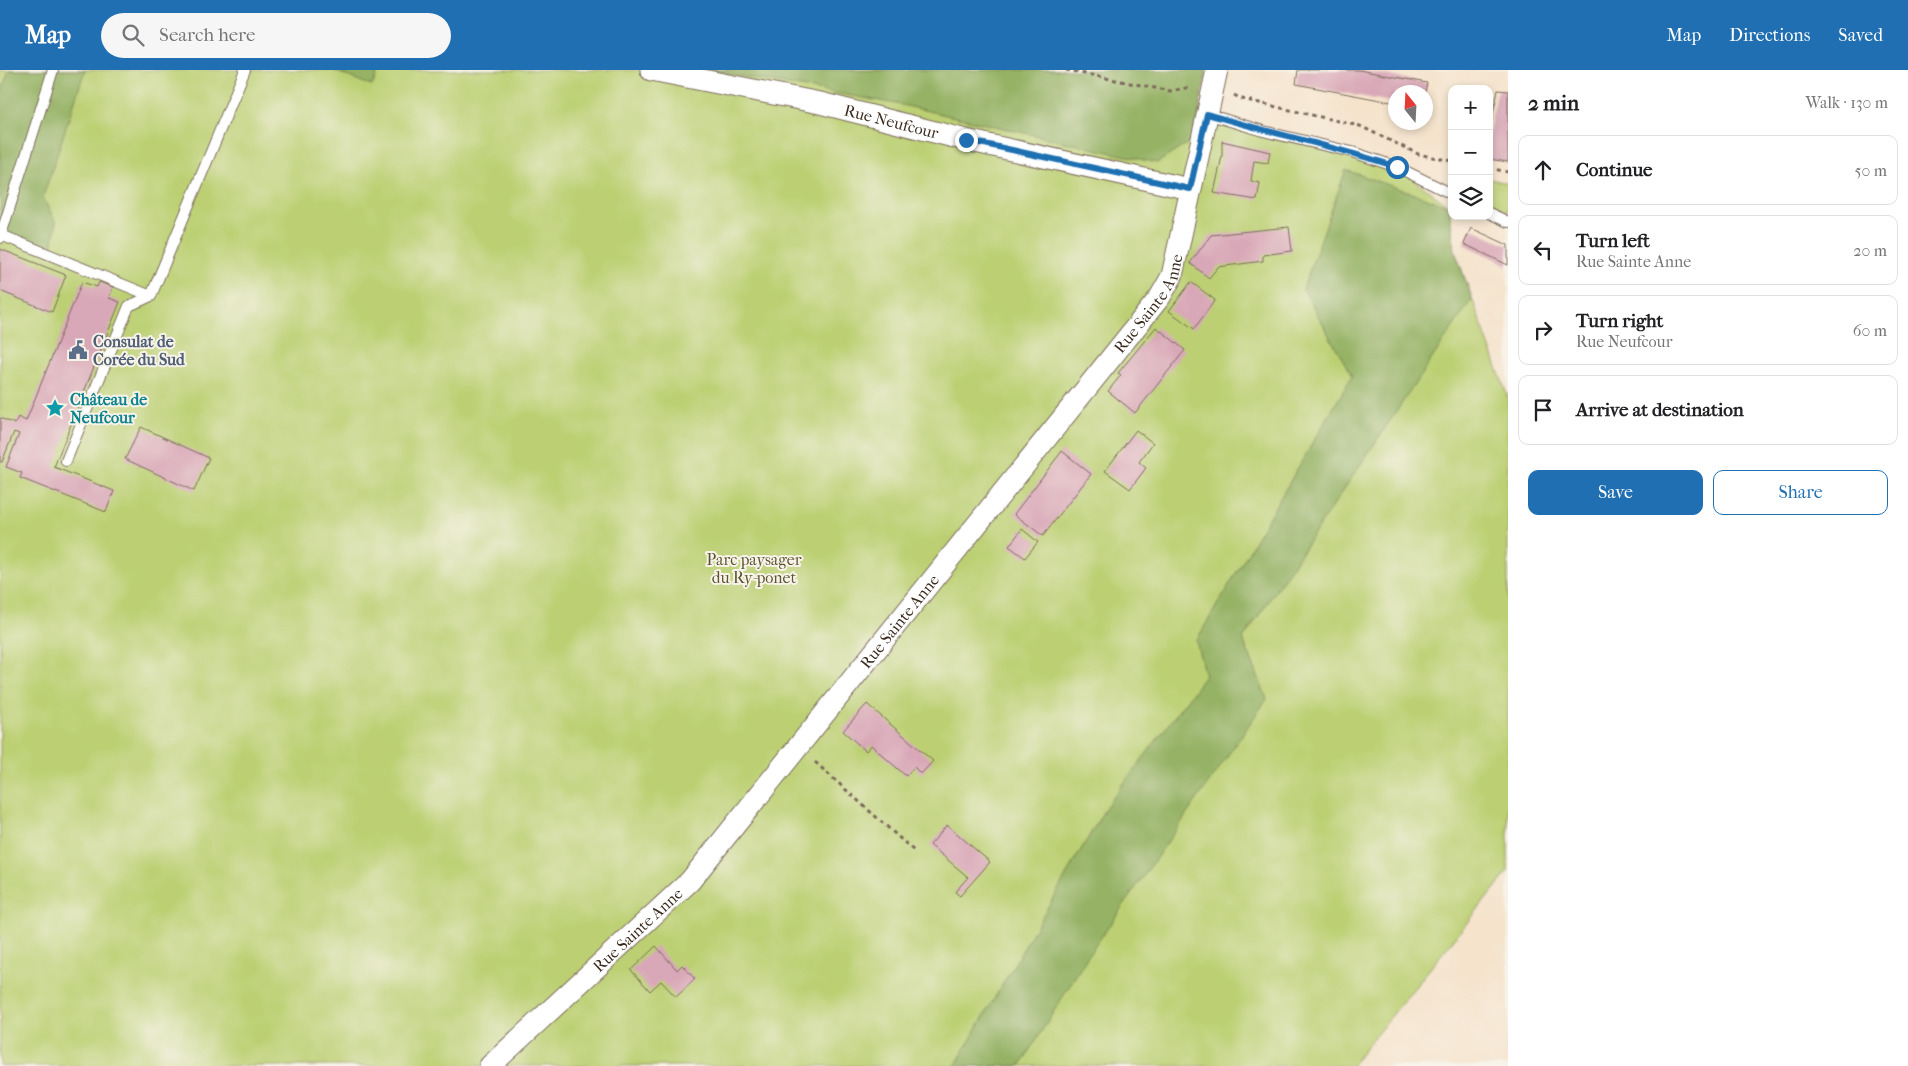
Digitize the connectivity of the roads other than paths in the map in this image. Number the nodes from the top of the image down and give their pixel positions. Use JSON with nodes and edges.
{"nodes":[{"id":1,"x":53,"y":70,"type":"edge"},
{"id":2,"x":245,"y":70,"type":"edge"},
{"id":3,"x":651,"y":70,"type":"edge"},
{"id":4,"x":1217,"y":70,"type":"edge"},
{"id":5,"x":1207,"y":114,"type":"junction"},
{"id":6,"x":1190,"y":189,"type":"junction"},
{"id":7,"x":1448,"y":192,"type":"edge"},
{"id":8,"x":1493,"y":214,"type":"edge"},
{"id":9,"x":1508,"y":222,"type":"edge"},
{"id":10,"x":1,"y":237,"type":"edge"},
{"id":11,"x":151,"y":296,"type":"junction"},
{"id":12,"x":66,"y":461,"type":"dead end"},
{"id":13,"x":490,"y":1066,"type":"edge"}],
"edges":[{"from":1,"to":10,"type":"lane"},
{"from":2,"to":11,"type":"lane"},
{"from":3,"to":6,"type":"street","name":"Rue Neufcour"},
{"from":4,"to":5,"type":"street","name":"Rue Sainte Anne"},
{"from":5,"to":6,"type":"street","name":"Rue Sainte Anne"},
{"from":5,"to":7,"type":"lane"},
{"from":6,"to":13,"type":"street","name":"Rue Sainte Anne"},
{"from":8,"to":9,"type":"lane"},
{"from":10,"to":11,"type":"lane"},
{"from":11,"to":12,"type":"lane"}]}
